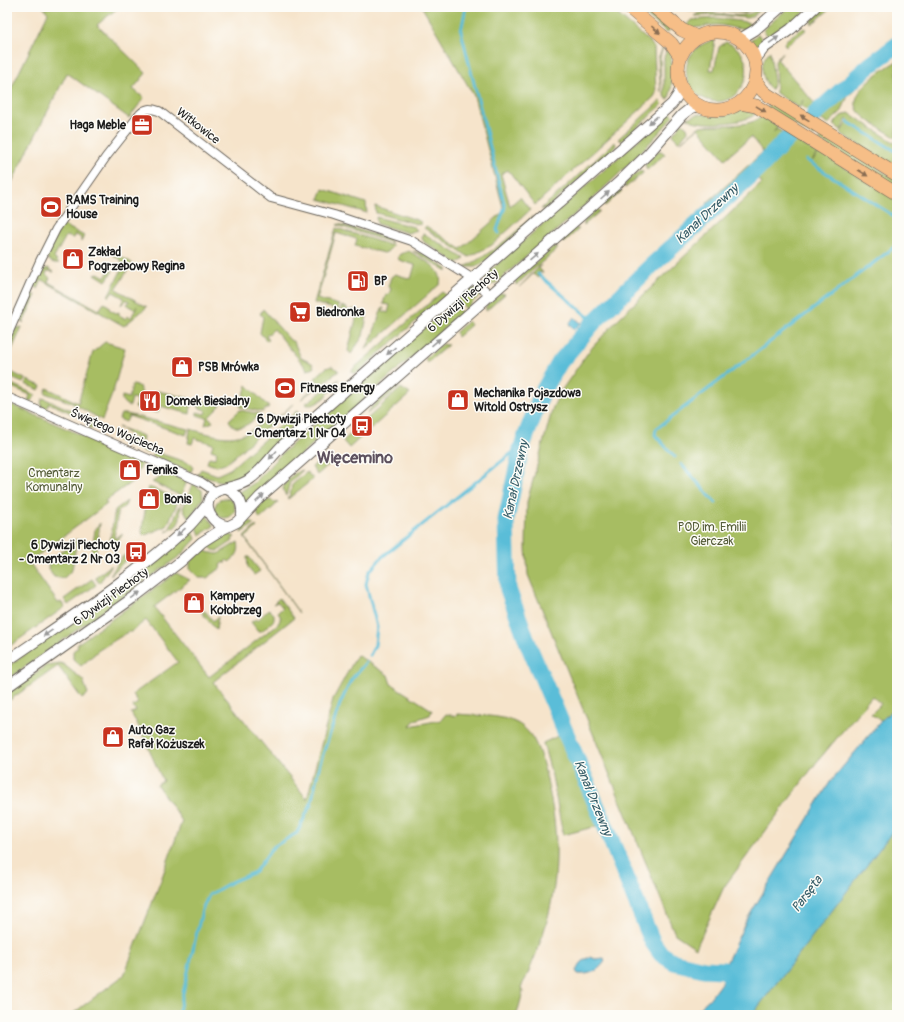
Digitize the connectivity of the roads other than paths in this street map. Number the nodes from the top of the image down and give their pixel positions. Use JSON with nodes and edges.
{"nodes":[{"id":1,"x":628,"y":7,"type":"edge"},
{"id":2,"x":654,"y":7,"type":"edge"},
{"id":3,"x":781,"y":7,"type":"edge"},
{"id":4,"x":815,"y":7,"type":"edge"},
{"id":5,"x":697,"y":36,"type":"junction"},
{"id":6,"x":740,"y":39,"type":"junction"},
{"id":7,"x":680,"y":56,"type":"junction"},
{"id":8,"x":754,"y":60,"type":"junction"},
{"id":9,"x":755,"y":80,"type":"junction"},
{"id":10,"x":681,"y":87,"type":"junction"},
{"id":11,"x":740,"y":103,"type":"junction"},
{"id":12,"x":698,"y":106,"type":"junction"},
{"id":13,"x":897,"y":175,"type":"edge"},
{"id":14,"x":897,"y":194,"type":"edge"},
{"id":15,"x":473,"y":279,"type":"junction"},
{"id":16,"x":490,"y":295,"type":"junction"},
{"id":17,"x":7,"y":336,"type":"edge"},
{"id":18,"x":7,"y":397,"type":"edge"},
{"id":19,"x":227,"y":489,"type":"junction"},
{"id":20,"x":216,"y":492,"type":"junction"},
{"id":21,"x":208,"y":504,"type":"junction"},
{"id":22,"x":242,"y":515,"type":"junction"},
{"id":23,"x":227,"y":526,"type":"junction"},
{"id":24,"x":7,"y":661,"type":"edge"},
{"id":25,"x":7,"y":687,"type":"edge"}],
"edges":[{"from":1,"to":7,"type":"main road","one_way":true},
{"from":2,"to":5,"type":"main road"},
{"from":3,"to":6,"type":"street"},
{"from":8,"to":4,"type":"street","one_way":true},
{"from":5,"to":6,"type":"main road"},
{"from":5,"to":7,"type":"main road"},
{"from":6,"to":8,"type":"main road"},
{"from":7,"to":10,"type":"main road"},
{"from":8,"to":9,"type":"main road"},
{"from":9,"to":11,"type":"main road"},
{"from":13,"to":9,"type":"main road","one_way":true},
{"from":10,"to":12,"type":"main road"},
{"from":10,"to":15,"type":"street","name":"6 Dywizji Piechoty","one_way":true},
{"from":11,"to":12,"type":"main road"},
{"from":11,"to":14,"type":"main road","one_way":true},
{"from":16,"to":12,"type":"street","name":"6 Dywizji Piechoty","one_way":true},
{"from":15,"to":16,"type":"street"},
{"from":15,"to":17,"type":"street","name":"Witkowice"},
{"from":15,"to":19,"type":"street","name":"6 Dywizji Piechoty","one_way":true},
{"from":22,"to":16,"type":"street","name":"6 Dywizji Piechoty","one_way":true},
{"from":18,"to":20,"type":"street","name":"Świętego Wojciecha"},
{"from":19,"to":20,"type":"street","name":"6 Dywizji Piechoty"},
{"from":19,"to":22,"type":"street"},
{"from":20,"to":21,"type":"street","name":"6 Dywizji Piechoty"},
{"from":21,"to":23,"type":"street"},
{"from":21,"to":24,"type":"street","name":"6 Dywizji Piechoty","one_way":true},
{"from":22,"to":23,"type":"street","name":"6 Dywizji Piechoty"},
{"from":25,"to":23,"type":"street","name":"6 Dywizji Piechoty","one_way":true}]}
